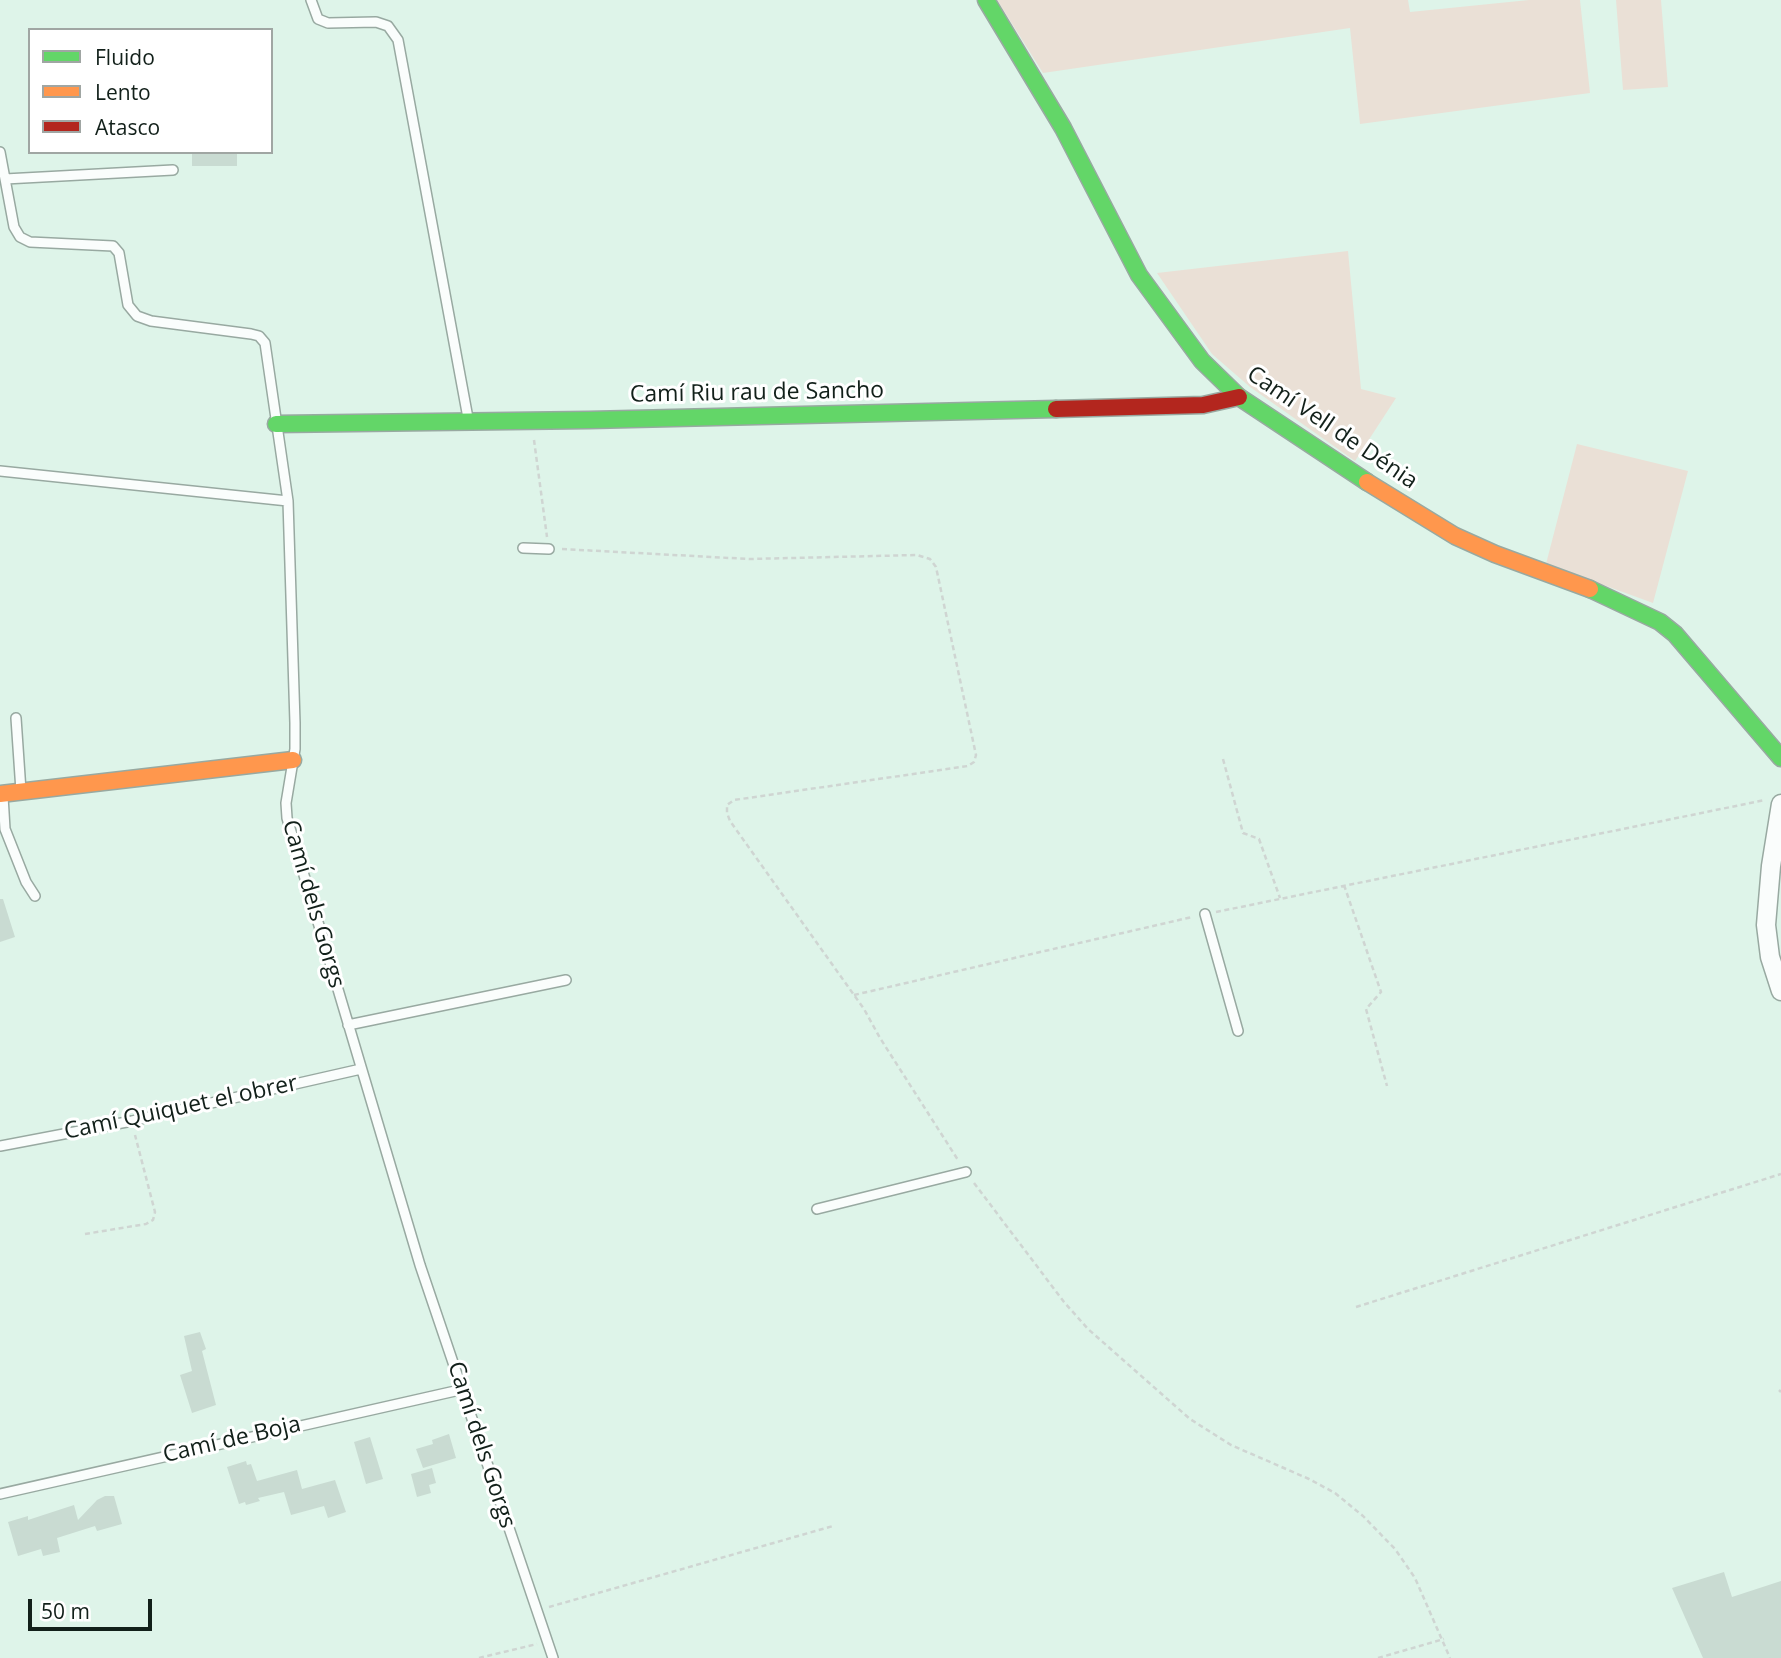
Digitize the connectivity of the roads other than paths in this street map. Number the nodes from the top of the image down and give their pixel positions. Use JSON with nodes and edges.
{"nodes":[{"id":1,"x":311,"y":0,"type":"edge"},
{"id":2,"x":986,"y":0,"type":"edge"},
{"id":3,"x":0,"y":152,"type":"edge"},
{"id":4,"x":173,"y":170,"type":"dead end"},
{"id":5,"x":5,"y":179,"type":"junction"},
{"id":6,"x":1239,"y":397,"type":"junction"},
{"id":7,"x":468,"y":420,"type":"junction"},
{"id":8,"x":276,"y":424,"type":"junction"},
{"id":9,"x":0,"y":471,"type":"edge"},
{"id":10,"x":288,"y":500,"type":"junction"},
{"id":11,"x":523,"y":548,"type":"dead end"},
{"id":12,"x":549,"y":549,"type":"road end"},
{"id":13,"x":16,"y":718,"type":"dead end"},
{"id":14,"x":1781,"y":758,"type":"edge"},
{"id":15,"x":293,"y":760,"type":"junction"},
{"id":16,"x":21,"y":792,"type":"junction"},
{"id":17,"x":1,"y":794,"type":"edge"},
{"id":18,"x":1774,"y":802,"type":"edge"},
{"id":19,"x":35,"y":896,"type":"dead end"},
{"id":20,"x":1205,"y":914,"type":"road end"},
{"id":21,"x":566,"y":980,"type":"dead end"},
{"id":22,"x":1781,"y":991,"type":"edge"},
{"id":23,"x":348,"y":1025,"type":"junction"},
{"id":24,"x":1238,"y":1031,"type":"dead end"},
{"id":25,"x":361,"y":1069,"type":"junction"},
{"id":26,"x":0,"y":1146,"type":"edge"},
{"id":27,"x":966,"y":1172,"type":"road end"},
{"id":28,"x":817,"y":1209,"type":"dead end"},
{"id":29,"x":464,"y":1389,"type":"junction"},
{"id":30,"x":0,"y":1494,"type":"edge"},
{"id":31,"x":553,"y":1658,"type":"edge"}],
"edges":[{"from":1,"to":7,"type":"lane"},
{"from":2,"to":6,"type":"street","name":"Camí Vell de Dénia"},
{"from":3,"to":5,"type":"lane","name":"Camí dels Gorgs"},
{"from":4,"to":5,"type":"lane"},
{"from":5,"to":8,"type":"lane","name":"Camí dels Gorgs"},
{"from":6,"to":7,"type":"street","name":"Camí Riu rau de Sancho"},
{"from":6,"to":14,"type":"street","name":"Camí Vell de Dénia"},
{"from":7,"to":8,"type":"street","name":"Camí Riu rau de Sancho"},
{"from":8,"to":10,"type":"lane","name":"Camí dels Gorgs"},
{"from":9,"to":10,"type":"lane"},
{"from":10,"to":15,"type":"lane","name":"Camí dels Gorgs"},
{"from":11,"to":12,"type":"lane"},
{"from":13,"to":16,"type":"lane"},
{"from":15,"to":16,"type":"street"},
{"from":15,"to":23,"type":"lane","name":"Camí dels Gorgs"},
{"from":16,"to":17,"type":"street"},
{"from":17,"to":19,"type":"lane"},
{"from":18,"to":22,"type":"street"},
{"from":20,"to":24,"type":"lane"},
{"from":21,"to":23,"type":"lane"},
{"from":23,"to":25,"type":"lane","name":"Camí dels Gorgs"},
{"from":25,"to":26,"type":"lane","name":"Camí Quiquet el obrer"},
{"from":25,"to":29,"type":"lane","name":"Camí dels Gorgs"},
{"from":27,"to":28,"type":"lane"},
{"from":29,"to":30,"type":"lane","name":"Camí de Boja"},
{"from":29,"to":31,"type":"lane","name":"Camí dels Gorgs"}]}
